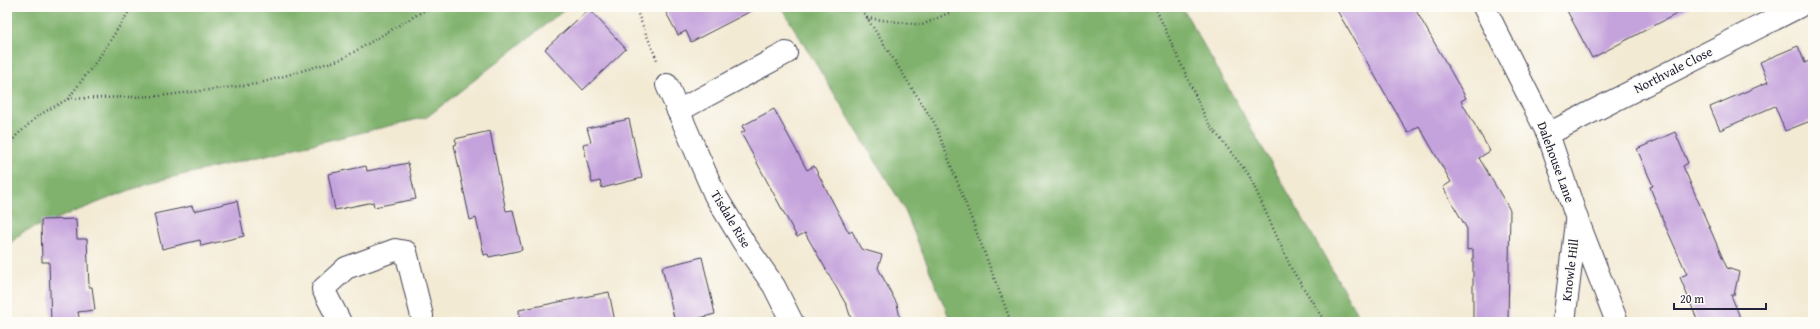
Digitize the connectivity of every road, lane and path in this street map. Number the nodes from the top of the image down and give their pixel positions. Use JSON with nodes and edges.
{"nodes":[{"id":1,"x":132,"y":7,"type":"edge"},
{"id":2,"x":430,"y":7,"type":"edge"},
{"id":3,"x":635,"y":7,"type":"edge"},
{"id":4,"x":860,"y":7,"type":"edge"},
{"id":5,"x":962,"y":7,"type":"edge"},
{"id":6,"x":1155,"y":7,"type":"edge"},
{"id":7,"x":1484,"y":7,"type":"edge"},
{"id":8,"x":1798,"y":7,"type":"edge"},
{"id":9,"x":867,"y":18,"type":"junction"},
{"id":10,"x":786,"y":53,"type":"dead end"},
{"id":11,"x":667,"y":85,"type":"joint"},
{"id":12,"x":68,"y":99,"type":"junction"},
{"id":13,"x":678,"y":111,"type":"junction"},
{"id":14,"x":1548,"y":134,"type":"junction"},
{"id":15,"x":7,"y":150,"type":"edge"},
{"id":16,"x":1577,"y":219,"type":"junction"},
{"id":17,"x":422,"y":316,"type":"dead end"},
{"id":18,"x":340,"y":322,"type":"edge"},
{"id":19,"x":792,"y":322,"type":"edge"},
{"id":20,"x":1011,"y":322,"type":"edge"},
{"id":21,"x":1325,"y":322,"type":"edge"},
{"id":22,"x":1564,"y":322,"type":"edge"},
{"id":23,"x":1617,"y":322,"type":"edge"}],
"edges":[{"from":1,"to":12,"type":"path"},
{"from":2,"to":12,"type":"path"},
{"from":3,"to":11,"type":"path"},
{"from":4,"to":9,"type":"path"},
{"from":5,"to":9,"type":"path"},
{"from":6,"to":21,"type":"path"},
{"from":7,"to":14,"type":"street","name":"Dalehouse Lane"},
{"from":8,"to":14,"type":"street","name":"Northvale Close"},
{"from":9,"to":20,"type":"path"},
{"from":10,"to":13,"type":"street"},
{"from":11,"to":13,"type":"street","name":"Tisdale Rise"},
{"from":12,"to":15,"type":"path"},
{"from":13,"to":19,"type":"street","name":"Tisdale Rise"},
{"from":14,"to":16,"type":"street","name":"Dalehouse Lane"},
{"from":16,"to":22,"type":"street","name":"Knowle Hill"},
{"from":16,"to":23,"type":"street","name":"Dalehouse Lane"},
{"from":17,"to":18,"type":"street"}]}
